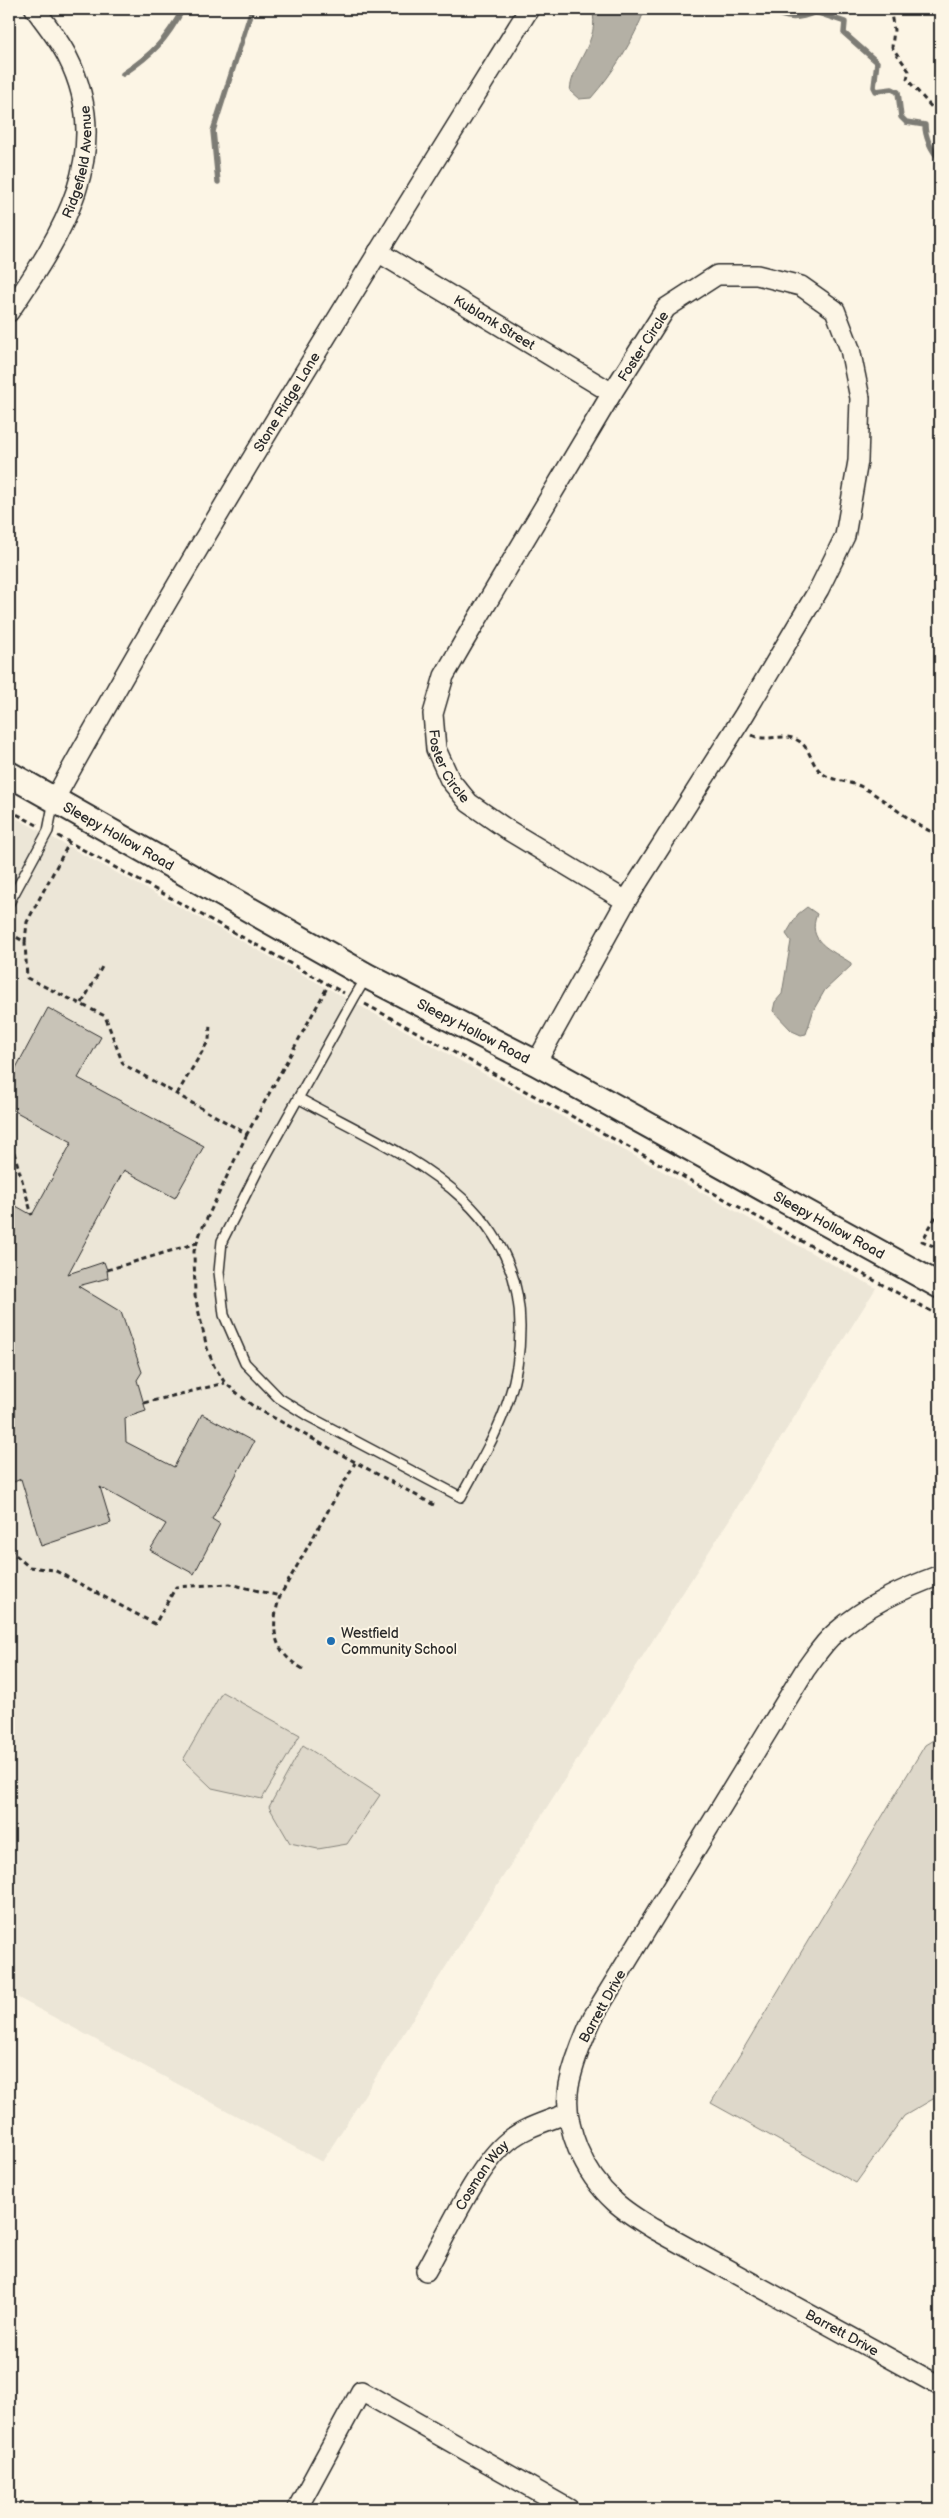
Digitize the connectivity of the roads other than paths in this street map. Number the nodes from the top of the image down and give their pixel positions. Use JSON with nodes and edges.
{"nodes":[{"id":1,"x":35,"y":9,"type":"edge"},
{"id":2,"x":529,"y":9,"type":"edge"},
{"id":3,"x":378,"y":252,"type":"junction"},
{"id":4,"x":9,"y":312,"type":"edge"},
{"id":5,"x":612,"y":393,"type":"junction"},
{"id":6,"x":9,"y":774,"type":"edge"},
{"id":7,"x":54,"y":800,"type":"junction"},
{"id":8,"x":626,"y":901,"type":"junction"},
{"id":9,"x":9,"y":902,"type":"edge"},
{"id":10,"x":367,"y":976,"type":"junction"},
{"id":11,"x":536,"y":1063,"type":"junction"},
{"id":12,"x":298,"y":1098,"type":"junction"},
{"id":13,"x":940,"y":1286,"type":"edge"},
{"id":14,"x":940,"y":1574,"type":"edge"},
{"id":15,"x":568,"y":2113,"type":"junction"},
{"id":16,"x":426,"y":2271,"type":"dead end"},
{"id":17,"x":940,"y":2386,"type":"edge"},
{"id":18,"x":297,"y":2509,"type":"edge"},
{"id":19,"x":569,"y":2509,"type":"edge"}],
"edges":[{"from":1,"to":4,"type":"street","name":"Ridgefield Avenue"},
{"from":2,"to":3,"type":"street","name":"Stone Ridge Lane"},
{"from":3,"to":5,"type":"street","name":"Kublank Street"},
{"from":3,"to":7,"type":"street","name":"Stone Ridge Lane"},
{"from":5,"to":8,"type":"street","name":"Foster Circle"},
{"from":5,"to":8,"type":"street","name":"Foster Circle"},
{"from":6,"to":7,"type":"street","name":"Sleepy Hollow Road"},
{"from":7,"to":9,"type":"lane"},
{"from":7,"to":10,"type":"street","name":"Sleepy Hollow Road"},
{"from":8,"to":11,"type":"street","name":"Foster Circle"},
{"from":10,"to":11,"type":"street","name":"Sleepy Hollow Road"},
{"from":10,"to":12,"type":"lane"},
{"from":11,"to":13,"type":"street","name":"Sleepy Hollow Road"},
{"from":12,"to":12,"type":"lane"},
{"from":14,"to":15,"type":"street","name":"Barrett Drive"},
{"from":15,"to":16,"type":"street","name":"Cosman Way"},
{"from":15,"to":17,"type":"street","name":"Barrett Drive"},
{"from":18,"to":19,"type":"street"}]}
